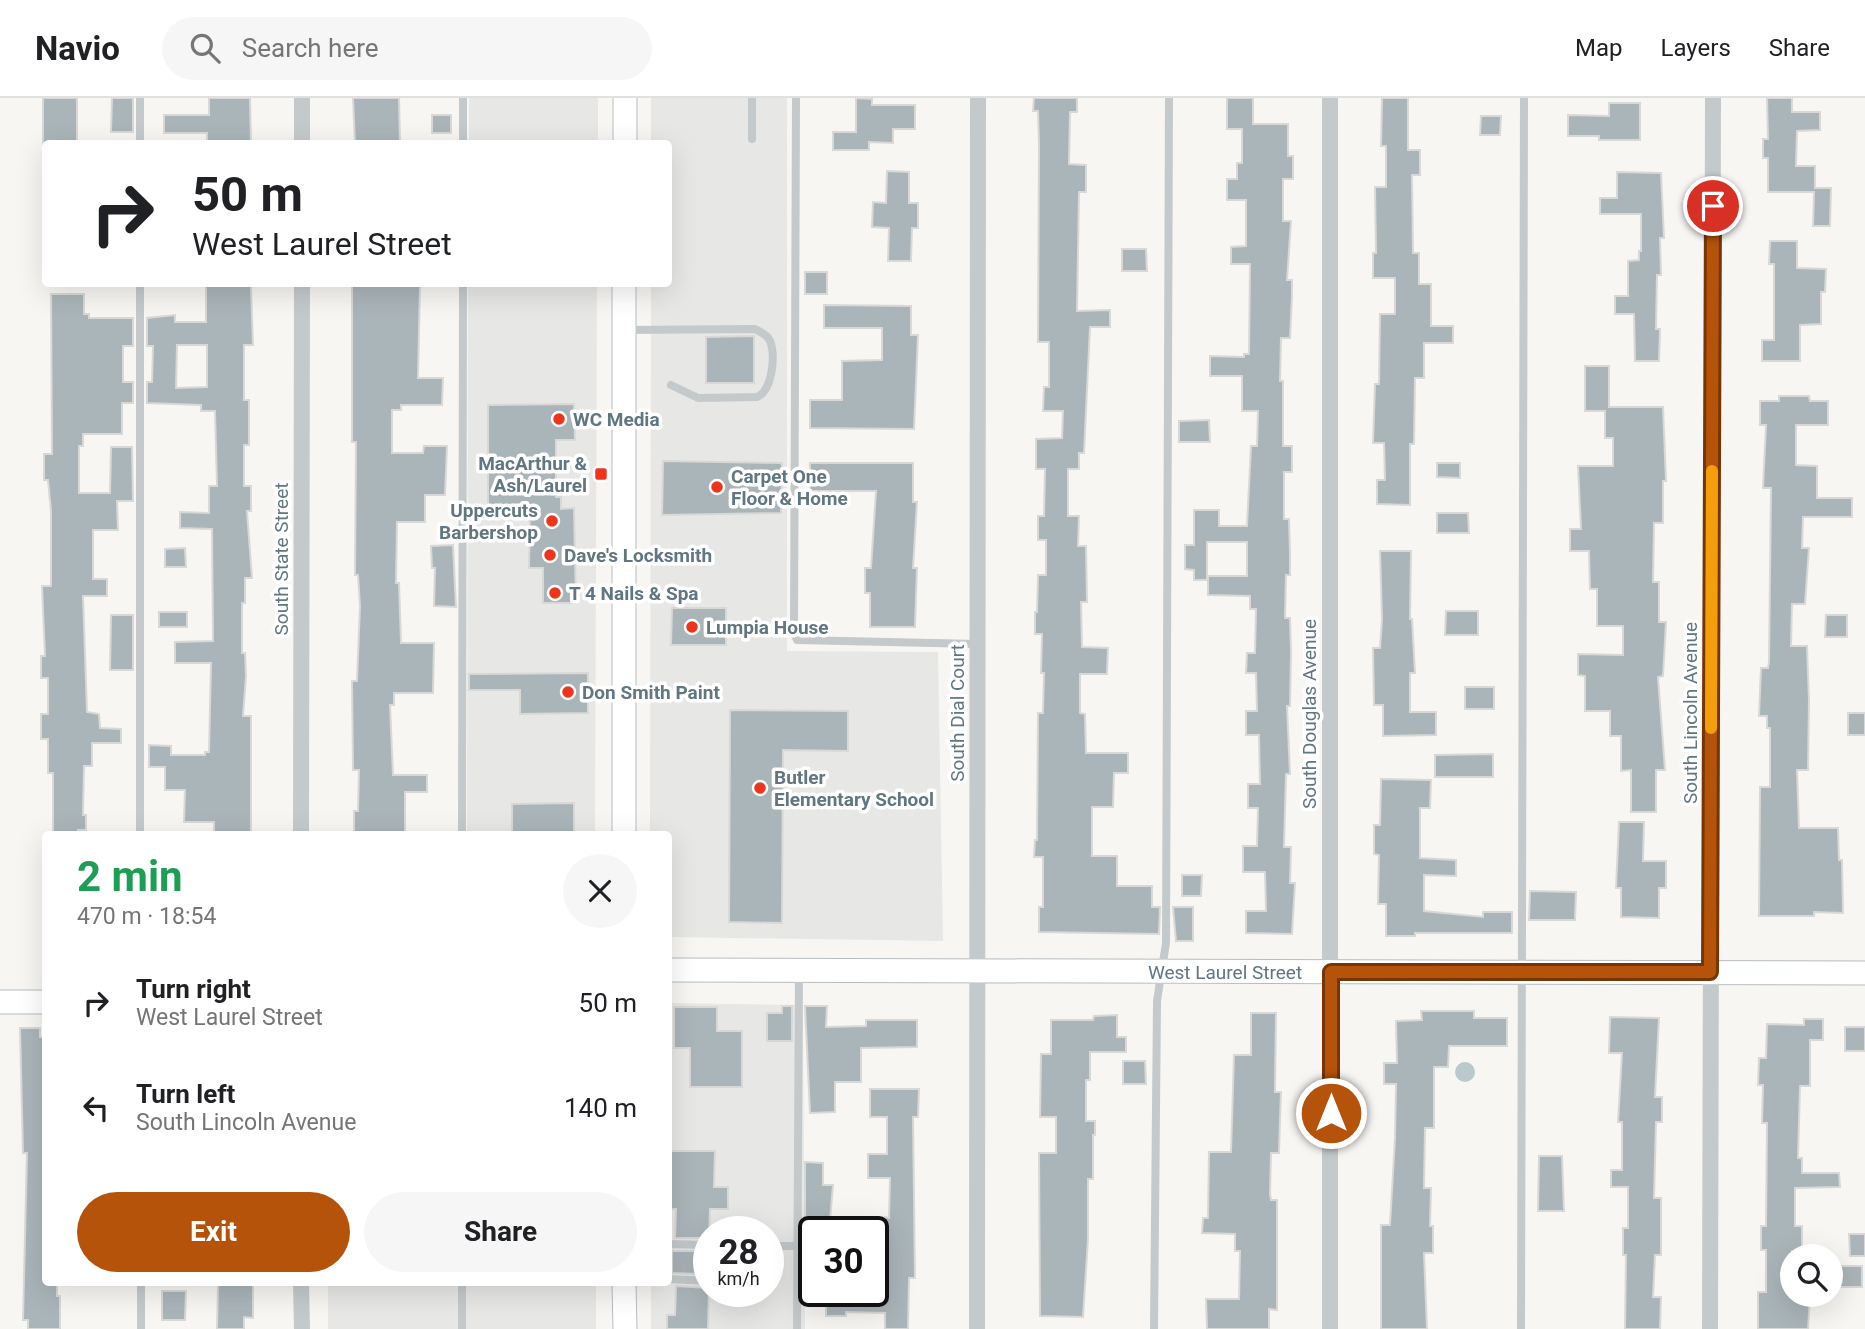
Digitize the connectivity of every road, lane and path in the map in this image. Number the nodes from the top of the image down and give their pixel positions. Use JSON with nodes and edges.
{"nodes":[{"id":1,"x":140,"y":98,"type":"edge"},
{"id":2,"x":303,"y":98,"type":"edge"},
{"id":3,"x":463,"y":98,"type":"edge"},
{"id":4,"x":625,"y":98,"type":"edge"},
{"id":5,"x":752,"y":98,"type":"edge"},
{"id":6,"x":796,"y":98,"type":"edge"},
{"id":7,"x":978,"y":98,"type":"edge"},
{"id":8,"x":1169,"y":98,"type":"edge"},
{"id":9,"x":1330,"y":98,"type":"edge"},
{"id":10,"x":1524,"y":98,"type":"edge"},
{"id":11,"x":1713,"y":98,"type":"edge"},
{"id":12,"x":752,"y":139,"type":"dead end"},
{"id":13,"x":140,"y":140,"type":"edge"},
{"id":14,"x":302,"y":140,"type":"edge"},
{"id":15,"x":463,"y":140,"type":"edge"},
{"id":16,"x":625,"y":140,"type":"edge"},
{"id":17,"x":140,"y":287,"type":"edge"},
{"id":18,"x":302,"y":287,"type":"edge"},
{"id":19,"x":463,"y":287,"type":"edge"},
{"id":20,"x":624,"y":287,"type":"edge"},
{"id":21,"x":625,"y":330,"type":"junction"},
{"id":22,"x":671,"y":385,"type":"dead end"},
{"id":23,"x":978,"y":644,"type":"junction"},
{"id":24,"x":140,"y":831,"type":"edge"},
{"id":25,"x":301,"y":831,"type":"edge"},
{"id":26,"x":462,"y":831,"type":"edge"},
{"id":27,"x":624,"y":831,"type":"edge"},
{"id":28,"x":672,"y":970,"type":"edge"},
{"id":29,"x":799,"y":971,"type":"junction"},
{"id":30,"x":976,"y":971,"type":"junction"},
{"id":31,"x":1161,"y":972,"type":"junction"},
{"id":32,"x":1331,"y":972,"type":"junction"},
{"id":33,"x":1523,"y":972,"type":"junction"},
{"id":34,"x":1710,"y":972,"type":"junction"},
{"id":35,"x":1865,"y":973,"type":"edge"},
{"id":36,"x":0,"y":1002,"type":"edge"},
{"id":37,"x":42,"y":1002,"type":"edge"},
{"id":38,"x":798,"y":1216,"type":"edge"},
{"id":39,"x":672,"y":1244,"type":"edge"},
{"id":40,"x":693,"y":1245,"type":"edge"},
{"id":41,"x":784,"y":1246,"type":"edge"},
{"id":42,"x":798,"y":1246,"type":"joint"},
{"id":43,"x":672,"y":1279,"type":"edge"},
{"id":44,"x":693,"y":1280,"type":"edge"},
{"id":45,"x":141,"y":1286,"type":"edge"},
{"id":46,"x":301,"y":1286,"type":"edge"},
{"id":47,"x":462,"y":1286,"type":"edge"},
{"id":48,"x":624,"y":1286,"type":"edge"},
{"id":49,"x":141,"y":1329,"type":"edge"},
{"id":50,"x":302,"y":1329,"type":"edge"},
{"id":51,"x":462,"y":1329,"type":"edge"},
{"id":52,"x":625,"y":1329,"type":"edge"},
{"id":53,"x":797,"y":1329,"type":"edge"},
{"id":54,"x":976,"y":1329,"type":"edge"},
{"id":55,"x":1154,"y":1329,"type":"edge"},
{"id":56,"x":1330,"y":1329,"type":"edge"},
{"id":57,"x":1521,"y":1329,"type":"edge"},
{"id":58,"x":1710,"y":1329,"type":"edge"}],
"edges":[{"from":1,"to":13,"type":"lane"},
{"from":2,"to":14,"type":"street"},
{"from":3,"to":15,"type":"lane"},
{"from":4,"to":16,"type":"street"},
{"from":5,"to":12,"type":"lane"},
{"from":6,"to":23,"type":"lane"},
{"from":7,"to":23,"type":"street","name":"South Dial Court"},
{"from":8,"to":31,"type":"lane"},
{"from":9,"to":32,"type":"street","name":"South Douglas Avenue"},
{"from":10,"to":33,"type":"lane"},
{"from":11,"to":34,"type":"street","name":"South Lincoln Avenue"},
{"from":17,"to":24,"type":"lane"},
{"from":18,"to":25,"type":"street","name":"South State Street"},
{"from":19,"to":26,"type":"lane"},
{"from":20,"to":21,"type":"street"},
{"from":21,"to":22,"type":"lane"},
{"from":21,"to":27,"type":"street"},
{"from":23,"to":30,"type":"street","name":"South Dial Court"},
{"from":28,"to":29,"type":"street","name":"West Laurel Street"},
{"from":29,"to":30,"type":"street","name":"West Laurel Street"},
{"from":29,"to":38,"type":"lane"},
{"from":30,"to":31,"type":"street","name":"West Laurel Street"},
{"from":30,"to":54,"type":"street","name":"South Dial Court"},
{"from":31,"to":32,"type":"street","name":"West Laurel Street"},
{"from":31,"to":55,"type":"lane"},
{"from":32,"to":33,"type":"street","name":"West Laurel Street"},
{"from":32,"to":56,"type":"street","name":"South Douglas Avenue"},
{"from":33,"to":34,"type":"street","name":"West Laurel Street"},
{"from":33,"to":57,"type":"lane"},
{"from":34,"to":35,"type":"street","name":"West Laurel Street"},
{"from":34,"to":58,"type":"street","name":"South Lincoln Avenue"},
{"from":36,"to":37,"type":"street"},
{"from":39,"to":40,"type":"lane"},
{"from":41,"to":42,"type":"lane"},
{"from":42,"to":53,"type":"lane"},
{"from":43,"to":44,"type":"lane"},
{"from":45,"to":49,"type":"lane"},
{"from":46,"to":50,"type":"street"},
{"from":47,"to":51,"type":"lane"},
{"from":48,"to":52,"type":"street"}]}
